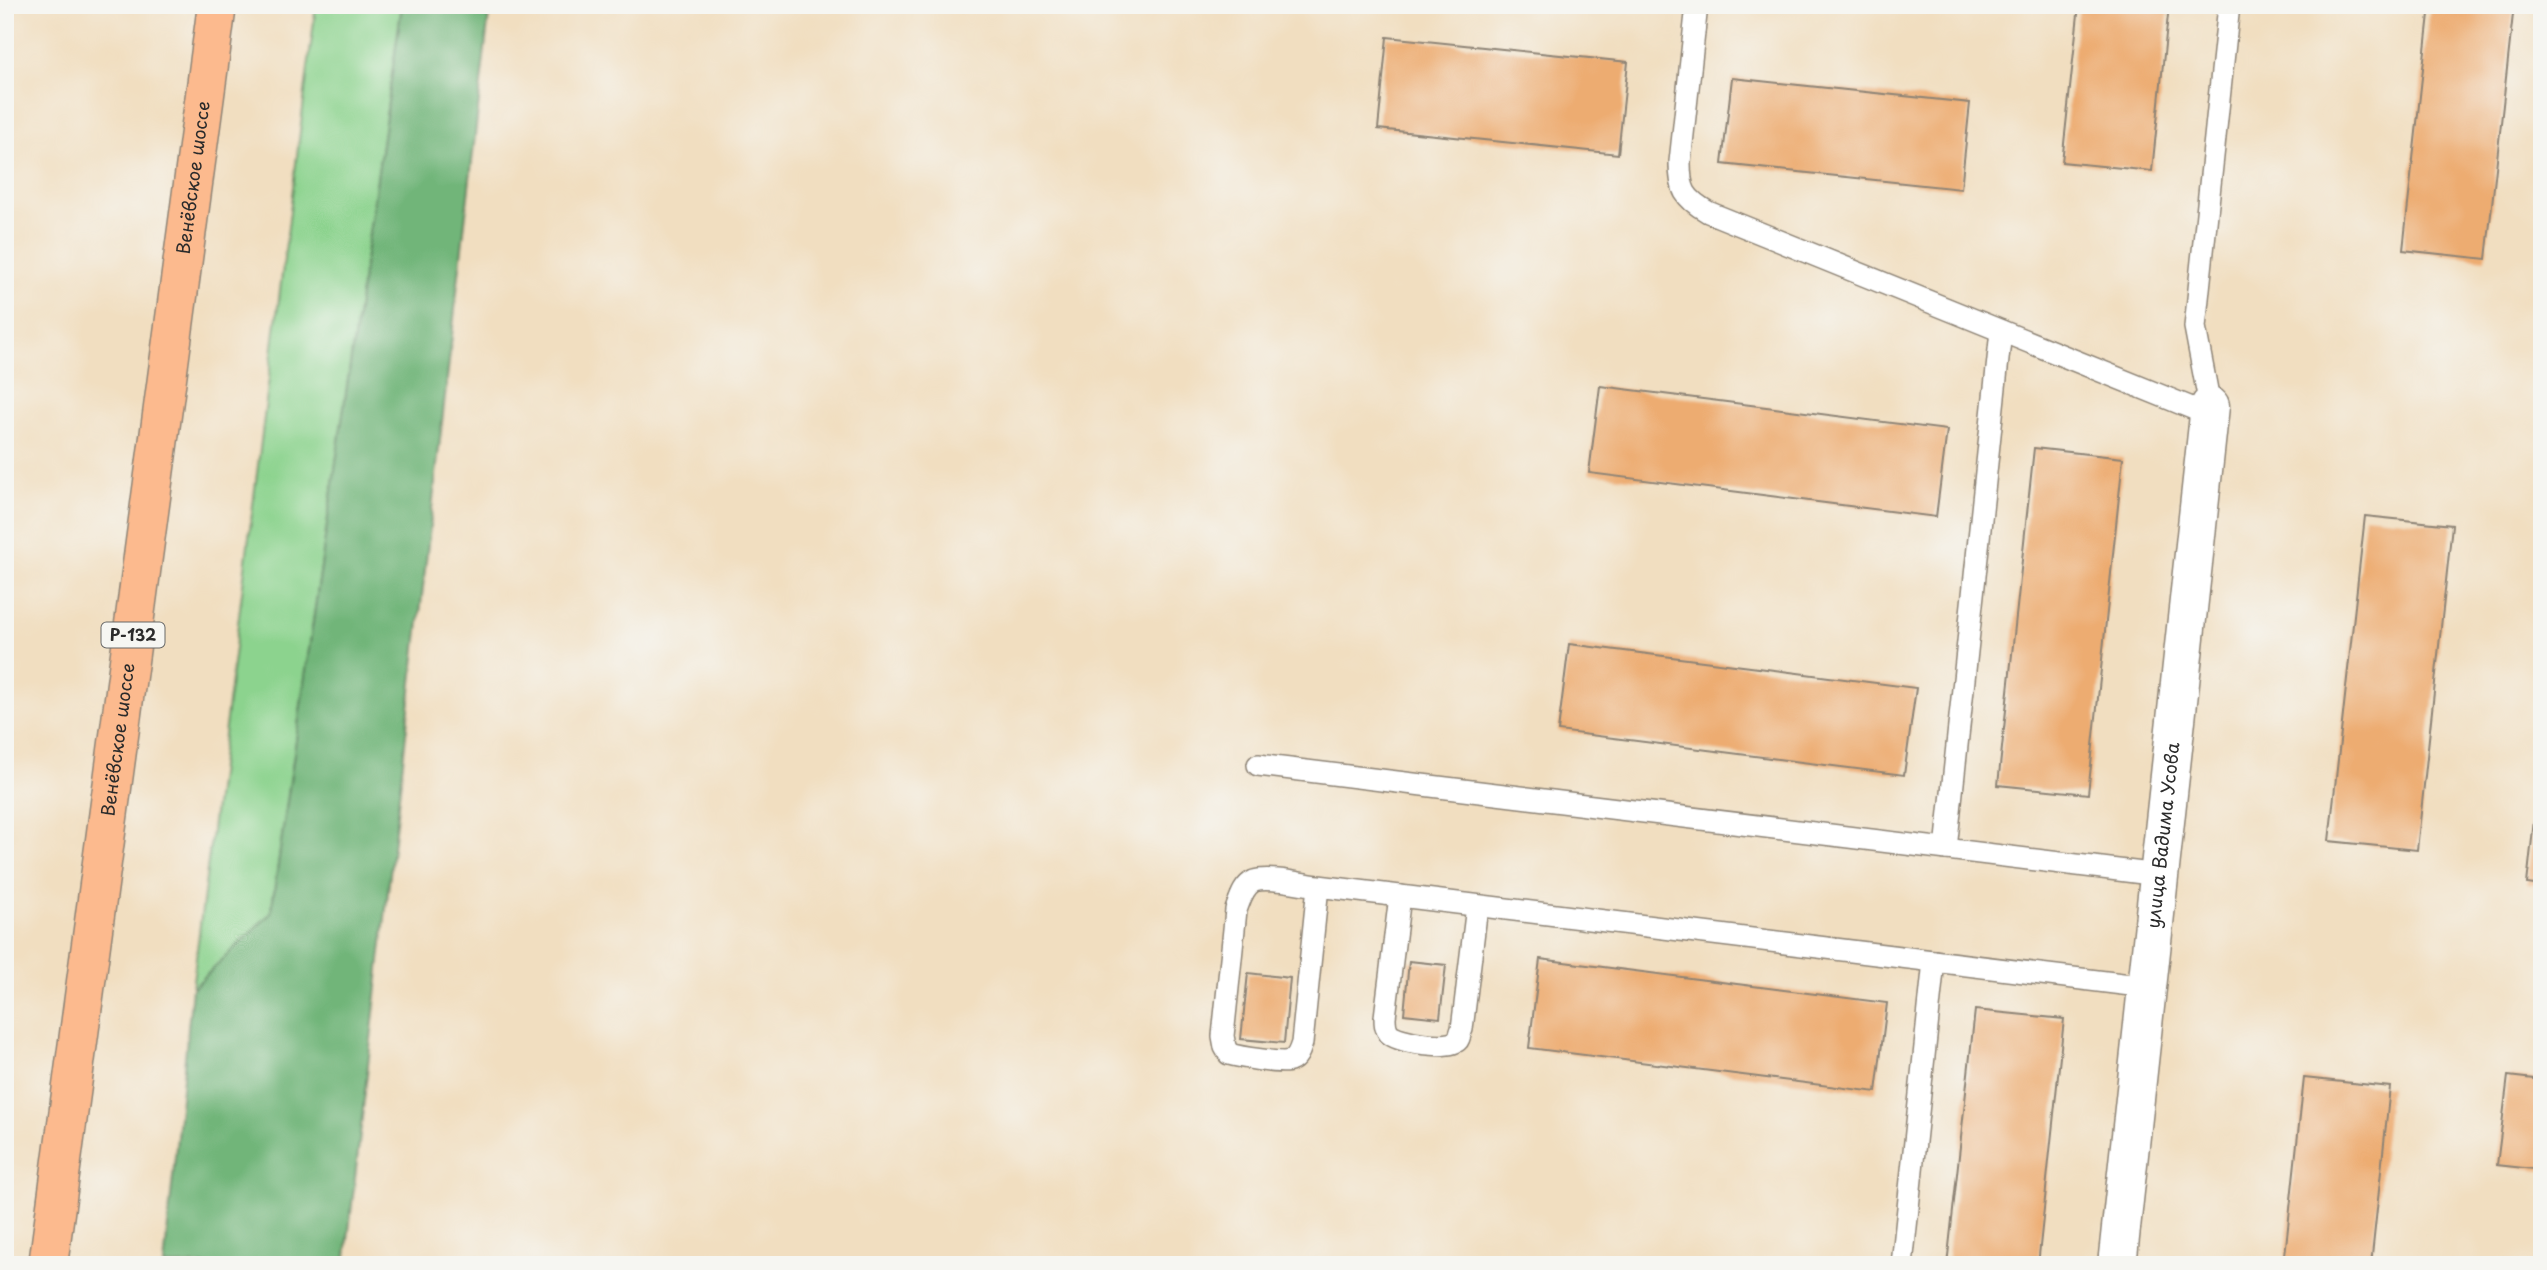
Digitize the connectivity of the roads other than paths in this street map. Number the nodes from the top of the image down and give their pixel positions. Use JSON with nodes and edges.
{"nodes":[{"id":1,"x":217,"y":5,"type":"edge"},
{"id":2,"x":1696,"y":5,"type":"edge"},
{"id":3,"x":2229,"y":5,"type":"edge"},
{"id":4,"x":2001,"y":331,"type":"junction"},
{"id":5,"x":2209,"y":410,"type":"junction"},
{"id":6,"x":1258,"y":765,"type":"dead end"},
{"id":7,"x":1946,"y":849,"type":"junction"},
{"id":8,"x":2159,"y":875,"type":"junction"},
{"id":9,"x":1318,"y":886,"type":"junction"},
{"id":10,"x":1400,"y":896,"type":"junction"},
{"id":11,"x":1477,"y":906,"type":"junction"},
{"id":12,"x":1934,"y":961,"type":"junction"},
{"id":13,"x":2147,"y":987,"type":"junction"},
{"id":14,"x":48,"y":1265,"type":"edge"},
{"id":15,"x":1902,"y":1265,"type":"edge"},
{"id":16,"x":2117,"y":1265,"type":"edge"}],
"edges":[{"from":1,"to":14,"type":"main road","name":"Венёвское шоссе","number":"Р-132"},
{"from":2,"to":4,"type":"lane"},
{"from":3,"to":5,"type":"lane"},
{"from":4,"to":5,"type":"lane"},
{"from":4,"to":7,"type":"lane"},
{"from":5,"to":8,"type":"street","name":"улица Вадима Усова"},
{"from":6,"to":7,"type":"lane"},
{"from":7,"to":8,"type":"lane"},
{"from":8,"to":13,"type":"street","name":"улица Вадима Усова"},
{"from":9,"to":9,"type":"lane"},
{"from":9,"to":10,"type":"lane"},
{"from":10,"to":11,"type":"lane"},
{"from":10,"to":11,"type":"lane"},
{"from":11,"to":12,"type":"lane"},
{"from":12,"to":13,"type":"lane"},
{"from":12,"to":15,"type":"lane"},
{"from":13,"to":16,"type":"street","name":"улица Вадима Усова"}]}
